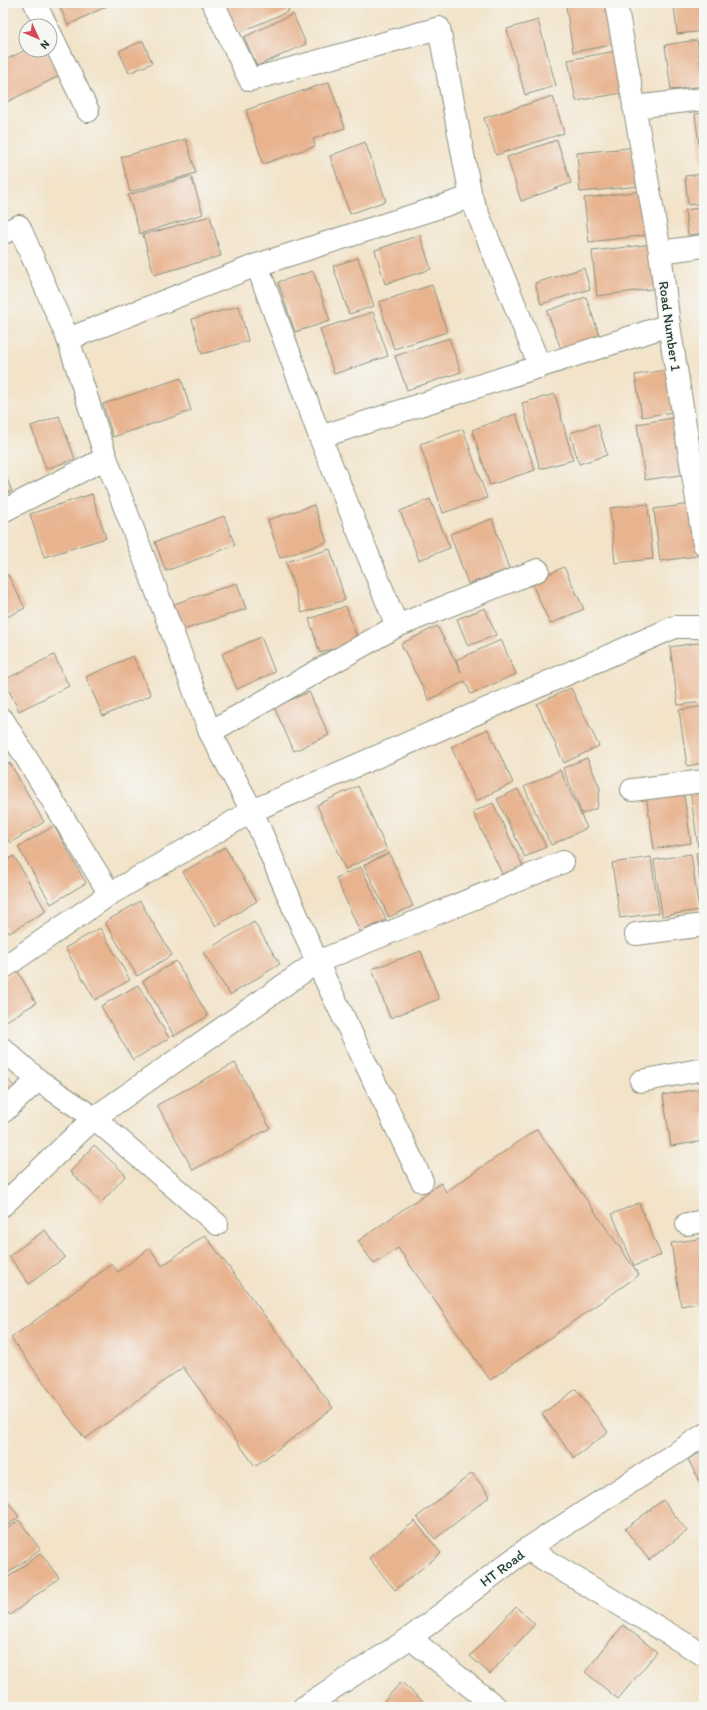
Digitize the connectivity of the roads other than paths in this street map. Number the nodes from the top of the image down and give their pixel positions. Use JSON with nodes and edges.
{"nodes":[{"id":1,"x":35,"y":3,"type":"edge"},
{"id":2,"x":213,"y":3,"type":"edge"},
{"id":3,"x":616,"y":3,"type":"edge"},
{"id":4,"x":42,"y":18,"type":"edge"},
{"id":5,"x":58,"y":50,"type":"edge"},
{"id":6,"x":704,"y":99,"type":"edge"},
{"id":7,"x":634,"y":107,"type":"junction"},
{"id":8,"x":88,"y":111,"type":"dead end"},
{"id":9,"x":471,"y":197,"type":"junction"},
{"id":10,"x":3,"y":233,"type":"edge"},
{"id":11,"x":704,"y":246,"type":"edge"},
{"id":12,"x":660,"y":252,"type":"junction"},
{"id":13,"x":257,"y":265,"type":"junction"},
{"id":14,"x":669,"y":325,"type":"junction"},
{"id":15,"x":68,"y":338,"type":"junction"},
{"id":16,"x":540,"y":367,"type":"junction"},
{"id":17,"x":320,"y":437,"type":"junction"},
{"id":18,"x":106,"y":458,"type":"junction"},
{"id":19,"x":3,"y":511,"type":"edge"},
{"id":20,"x":704,"y":544,"type":"edge"},
{"id":21,"x":538,"y":570,"type":"dead end"},
{"id":22,"x":397,"y":626,"type":"junction"},
{"id":23,"x":704,"y":627,"type":"edge"},
{"id":24,"x":3,"y":720,"type":"edge"},
{"id":25,"x":210,"y":732,"type":"junction"},
{"id":26,"x":10,"y":747,"type":"edge"},
{"id":27,"x":704,"y":781,"type":"edge"},
{"id":28,"x":632,"y":790,"type":"dead end"},
{"id":29,"x":252,"y":811,"type":"junction"},
{"id":30,"x":563,"y":862,"type":"dead end"},
{"id":31,"x":110,"y":894,"type":"junction"},
{"id":32,"x":704,"y":926,"type":"edge"},
{"id":33,"x":636,"y":934,"type":"dead end"},
{"id":34,"x":317,"y":962,"type":"junction"},
{"id":35,"x":3,"y":968,"type":"edge"},
{"id":36,"x":3,"y":1049,"type":"edge"},
{"id":37,"x":704,"y":1069,"type":"edge"},
{"id":38,"x":38,"y":1080,"type":"junction"},
{"id":39,"x":641,"y":1081,"type":"dead end"},
{"id":40,"x":3,"y":1112,"type":"edge"},
{"id":41,"x":94,"y":1118,"type":"junction"},
{"id":42,"x":422,"y":1181,"type":"dead end"},
{"id":43,"x":3,"y":1205,"type":"edge"},
{"id":44,"x":217,"y":1224,"type":"dead end"},
{"id":45,"x":704,"y":1435,"type":"edge"},
{"id":46,"x":527,"y":1549,"type":"junction"},
{"id":47,"x":410,"y":1638,"type":"junction"},
{"id":48,"x":704,"y":1655,"type":"edge"},
{"id":49,"x":304,"y":1707,"type":"edge"},
{"id":50,"x":496,"y":1707,"type":"edge"}],
"edges":[{"from":1,"to":4,"type":"street"},
{"from":2,"to":9,"type":"street"},
{"from":3,"to":7,"type":"street","name":"Road Number 1"},
{"from":5,"to":8,"type":"street"},
{"from":6,"to":7,"type":"street"},
{"from":7,"to":12,"type":"street","name":"Road Number 1"},
{"from":9,"to":13,"type":"street"},
{"from":9,"to":16,"type":"street"},
{"from":10,"to":15,"type":"street"},
{"from":11,"to":12,"type":"street"},
{"from":12,"to":14,"type":"street","name":"Road Number 1"},
{"from":13,"to":15,"type":"street"},
{"from":13,"to":17,"type":"street"},
{"from":14,"to":16,"type":"street"},
{"from":14,"to":20,"type":"street","name":"Road Number 1"},
{"from":15,"to":18,"type":"street"},
{"from":16,"to":17,"type":"street"},
{"from":17,"to":22,"type":"street"},
{"from":18,"to":19,"type":"street"},
{"from":18,"to":25,"type":"street"},
{"from":21,"to":22,"type":"street"},
{"from":22,"to":25,"type":"street"},
{"from":23,"to":29,"type":"street"},
{"from":24,"to":26,"type":"street"},
{"from":25,"to":29,"type":"street"},
{"from":26,"to":31,"type":"street"},
{"from":27,"to":28,"type":"street"},
{"from":29,"to":31,"type":"street"},
{"from":29,"to":34,"type":"street"},
{"from":30,"to":34,"type":"street"},
{"from":31,"to":35,"type":"street"},
{"from":32,"to":33,"type":"street"},
{"from":34,"to":41,"type":"street"},
{"from":34,"to":42,"type":"street"},
{"from":36,"to":38,"type":"street"},
{"from":37,"to":39,"type":"street"},
{"from":38,"to":40,"type":"street"},
{"from":38,"to":41,"type":"street"},
{"from":41,"to":43,"type":"street"},
{"from":41,"to":44,"type":"street"},
{"from":45,"to":46,"type":"street","name":"HT Road"},
{"from":46,"to":47,"type":"street","name":"HT Road"},
{"from":46,"to":48,"type":"street"},
{"from":47,"to":49,"type":"street","name":"HT Road"},
{"from":47,"to":50,"type":"street"}]}
